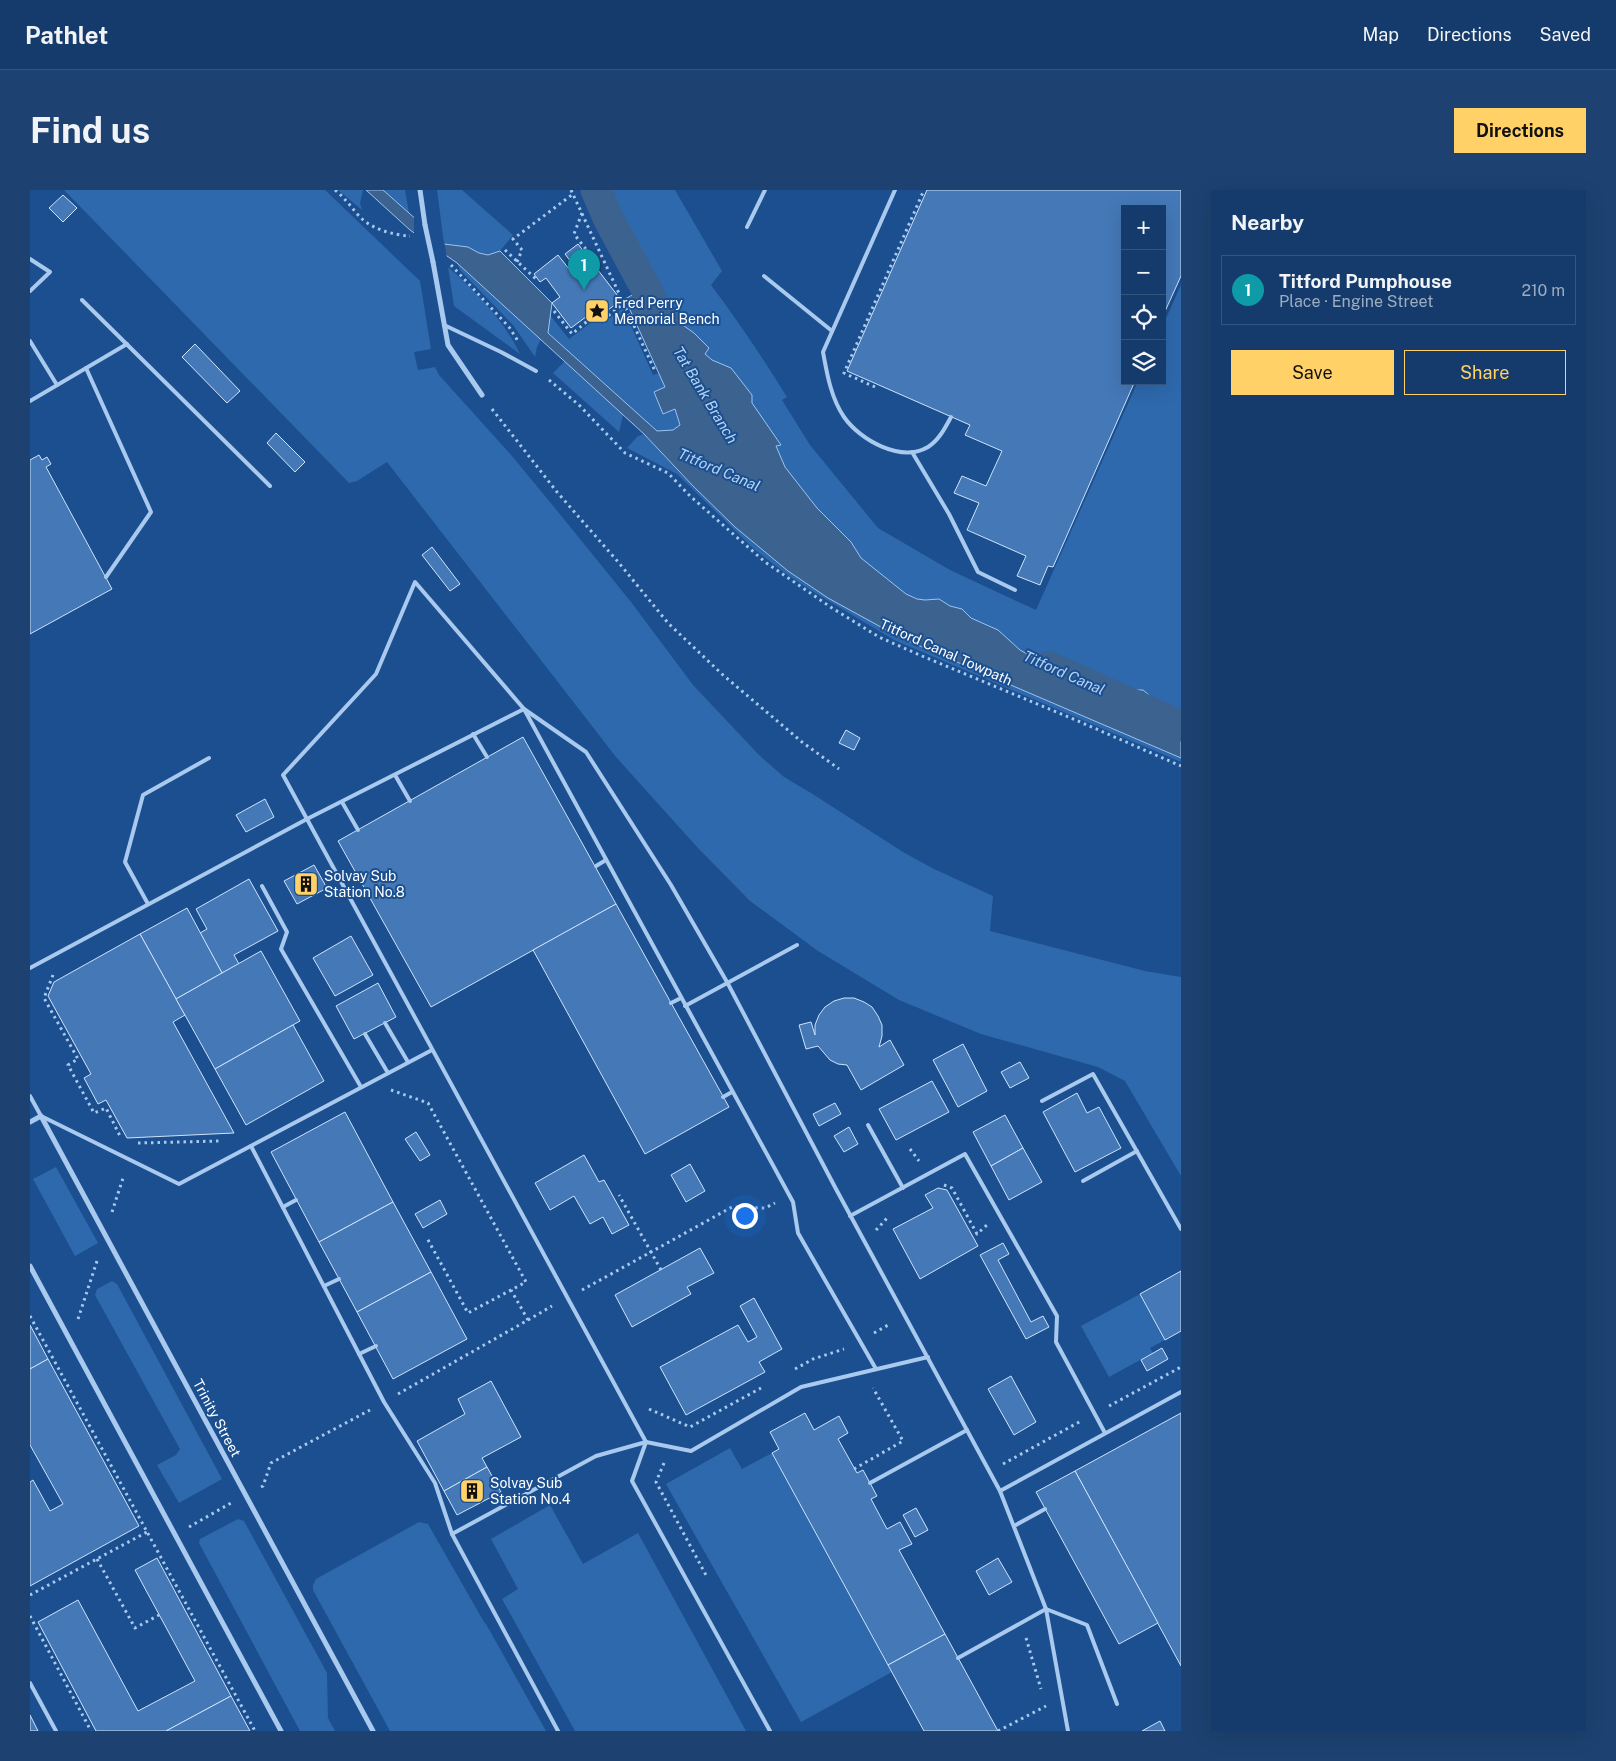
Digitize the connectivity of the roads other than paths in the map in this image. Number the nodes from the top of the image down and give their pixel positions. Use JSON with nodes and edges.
{"nodes":[{"id":1,"x":420,"y":190,"type":"edge"},
{"id":2,"x":765,"y":190,"type":"edge"},
{"id":3,"x":895,"y":190,"type":"edge"},
{"id":4,"x":747,"y":228,"type":"dead end"},
{"id":5,"x":30,"y":259,"type":"edge"},
{"id":6,"x":764,"y":276,"type":"dead end"},
{"id":7,"x":30,"y":292,"type":"edge"},
{"id":8,"x":82,"y":300,"type":"dead end"},
{"id":9,"x":444,"y":325,"type":"junction"},
{"id":10,"x":832,"y":331,"type":"junction"},
{"id":11,"x":30,"y":341,"type":"edge"},
{"id":12,"x":127,"y":344,"type":"junction"},
{"id":13,"x":86,"y":368,"type":"junction"},
{"id":14,"x":536,"y":371,"type":"road end"},
{"id":15,"x":57,"y":385,"type":"junction"},
{"id":16,"x":482,"y":395,"type":"road end"},
{"id":17,"x":30,"y":401,"type":"edge"},
{"id":18,"x":951,"y":417,"type":"dead end"},
{"id":19,"x":912,"y":452,"type":"junction"},
{"id":20,"x":270,"y":486,"type":"dead end"},
{"id":21,"x":106,"y":577,"type":"dead end"},
{"id":22,"x":1015,"y":590,"type":"dead end"},
{"id":23,"x":524,"y":709,"type":"junction"},
{"id":24,"x":473,"y":734,"type":"junction"},
{"id":25,"x":487,"y":757,"type":"dead end"},
{"id":26,"x":209,"y":758,"type":"dead end"},
{"id":27,"x":394,"y":774,"type":"junction"},
{"id":28,"x":410,"y":800,"type":"dead end"},
{"id":29,"x":342,"y":802,"type":"junction"},
{"id":30,"x":307,"y":820,"type":"junction"},
{"id":31,"x":358,"y":830,"type":"dead end"},
{"id":32,"x":606,"y":860,"type":"junction"},
{"id":33,"x":596,"y":866,"type":"dead end"},
{"id":34,"x":262,"y":886,"type":"dead end"},
{"id":35,"x":148,"y":904,"type":"junction"},
{"id":36,"x":796,"y":945,"type":"dead end"},
{"id":37,"x":30,"y":968,"type":"edge"},
{"id":38,"x":727,"y":982,"type":"junction"},
{"id":39,"x":681,"y":998,"type":"junction"},
{"id":40,"x":671,"y":1004,"type":"dead end"},
{"id":41,"x":685,"y":1006,"type":"junction"},
{"id":42,"x":385,"y":1023,"type":"dead end"},
{"id":43,"x":365,"y":1034,"type":"dead end"},
{"id":44,"x":432,"y":1050,"type":"junction"},
{"id":45,"x":408,"y":1062,"type":"junction"},
{"id":46,"x":388,"y":1073,"type":"junction"},
{"id":47,"x":361,"y":1088,"type":"junction"},
{"id":48,"x":732,"y":1092,"type":"junction"},
{"id":49,"x":30,"y":1096,"type":"edge"},
{"id":50,"x":723,"y":1097,"type":"dead end"},
{"id":51,"x":1042,"y":1102,"type":"dead end"},
{"id":52,"x":41,"y":1116,"type":"junction"},
{"id":53,"x":30,"y":1122,"type":"edge"},
{"id":54,"x":868,"y":1124,"type":"dead end"},
{"id":55,"x":251,"y":1146,"type":"junction"},
{"id":56,"x":1137,"y":1151,"type":"junction"},
{"id":57,"x":1083,"y":1181,"type":"dead end"},
{"id":58,"x":903,"y":1188,"type":"junction"},
{"id":59,"x":296,"y":1200,"type":"dead end"},
{"id":60,"x":283,"y":1207,"type":"junction"},
{"id":61,"x":850,"y":1216,"type":"junction"},
{"id":62,"x":1181,"y":1230,"type":"edge"},
{"id":63,"x":30,"y":1266,"type":"edge"},
{"id":64,"x":339,"y":1279,"type":"dead end"},
{"id":65,"x":324,"y":1286,"type":"junction"},
{"id":66,"x":376,"y":1346,"type":"dead end"},
{"id":67,"x":359,"y":1354,"type":"junction"},
{"id":68,"x":928,"y":1357,"type":"junction"},
{"id":69,"x":876,"y":1369,"type":"junction"},
{"id":70,"x":1181,"y":1392,"type":"edge"},
{"id":71,"x":967,"y":1430,"type":"junction"},
{"id":72,"x":1105,"y":1433,"type":"junction"},
{"id":73,"x":646,"y":1442,"type":"junction"},
{"id":74,"x":870,"y":1482,"type":"dead end"},
{"id":75,"x":1000,"y":1491,"type":"junction"},
{"id":76,"x":1045,"y":1509,"type":"dead end"},
{"id":77,"x":1014,"y":1526,"type":"junction"},
{"id":78,"x":452,"y":1534,"type":"junction"},
{"id":79,"x":1046,"y":1609,"type":"junction"},
{"id":80,"x":958,"y":1658,"type":"dead end"},
{"id":81,"x":30,"y":1683,"type":"edge"},
{"id":82,"x":1117,"y":1704,"type":"dead end"},
{"id":83,"x":56,"y":1731,"type":"edge"},
{"id":84,"x":280,"y":1731,"type":"edge"},
{"id":85,"x":373,"y":1731,"type":"edge"},
{"id":86,"x":558,"y":1731,"type":"edge"},
{"id":87,"x":770,"y":1731,"type":"edge"},
{"id":88,"x":1068,"y":1731,"type":"edge"}],
"edges":[{"from":1,"to":9,"type":"street","bridge":true},
{"from":2,"to":4,"type":"lane"},
{"from":3,"to":10,"type":"lane"},
{"from":5,"to":7,"type":"lane"},
{"from":6,"to":10,"type":"lane"},
{"from":8,"to":12,"type":"lane"},
{"from":9,"to":14,"type":"lane"},
{"from":9,"to":16,"type":"street"},
{"from":10,"to":19,"type":"lane"},
{"from":11,"to":15,"type":"lane"},
{"from":12,"to":13,"type":"lane"},
{"from":12,"to":20,"type":"lane"},
{"from":13,"to":15,"type":"lane"},
{"from":13,"to":21,"type":"lane"},
{"from":15,"to":17,"type":"lane"},
{"from":18,"to":19,"type":"lane"},
{"from":19,"to":22,"type":"lane"},
{"from":23,"to":24,"type":"lane"},
{"from":23,"to":30,"type":"lane"},
{"from":23,"to":32,"type":"lane"},
{"from":23,"to":38,"type":"lane"},
{"from":24,"to":25,"type":"lane"},
{"from":24,"to":27,"type":"lane"},
{"from":26,"to":35,"type":"lane"},
{"from":27,"to":28,"type":"lane"},
{"from":27,"to":29,"type":"lane"},
{"from":29,"to":30,"type":"lane"},
{"from":29,"to":31,"type":"lane"},
{"from":30,"to":35,"type":"lane"},
{"from":30,"to":44,"type":"lane"},
{"from":32,"to":33,"type":"lane"},
{"from":32,"to":39,"type":"lane"},
{"from":34,"to":47,"type":"lane"},
{"from":35,"to":37,"type":"lane"},
{"from":36,"to":38,"type":"lane"},
{"from":38,"to":41,"type":"lane"},
{"from":38,"to":61,"type":"lane"},
{"from":39,"to":40,"type":"lane"},
{"from":39,"to":41,"type":"lane"},
{"from":41,"to":48,"type":"lane"},
{"from":42,"to":45,"type":"lane"},
{"from":43,"to":46,"type":"lane"},
{"from":44,"to":45,"type":"lane"},
{"from":44,"to":73,"type":"lane"},
{"from":45,"to":46,"type":"lane"},
{"from":46,"to":47,"type":"lane"},
{"from":47,"to":55,"type":"lane"},
{"from":48,"to":50,"type":"lane"},
{"from":48,"to":69,"type":"lane"},
{"from":49,"to":52,"type":"lane"},
{"from":51,"to":56,"type":"lane"},
{"from":52,"to":53,"type":"street"},
{"from":52,"to":55,"type":"lane"},
{"from":52,"to":85,"type":"street","name":"Trinity Street"},
{"from":54,"to":58,"type":"lane"},
{"from":55,"to":60,"type":"lane"},
{"from":56,"to":57,"type":"lane"},
{"from":56,"to":62,"type":"lane"},
{"from":58,"to":61,"type":"lane"},
{"from":58,"to":72,"type":"lane"},
{"from":59,"to":60,"type":"lane"},
{"from":60,"to":65,"type":"lane"},
{"from":61,"to":68,"type":"lane"},
{"from":63,"to":84,"type":"street"},
{"from":64,"to":65,"type":"lane"},
{"from":65,"to":67,"type":"lane"},
{"from":66,"to":67,"type":"lane"},
{"from":67,"to":78,"type":"lane"},
{"from":68,"to":69,"type":"lane"},
{"from":68,"to":71,"type":"lane"},
{"from":69,"to":73,"type":"lane"},
{"from":70,"to":72,"type":"lane"},
{"from":71,"to":74,"type":"lane"},
{"from":71,"to":75,"type":"lane"},
{"from":72,"to":75,"type":"lane"},
{"from":73,"to":78,"type":"lane"},
{"from":73,"to":87,"type":"lane"},
{"from":75,"to":77,"type":"lane"},
{"from":76,"to":77,"type":"lane"},
{"from":77,"to":79,"type":"lane"},
{"from":78,"to":86,"type":"lane"},
{"from":79,"to":80,"type":"lane"},
{"from":79,"to":82,"type":"lane"},
{"from":79,"to":88,"type":"lane"},
{"from":81,"to":83,"type":"lane"}]}
